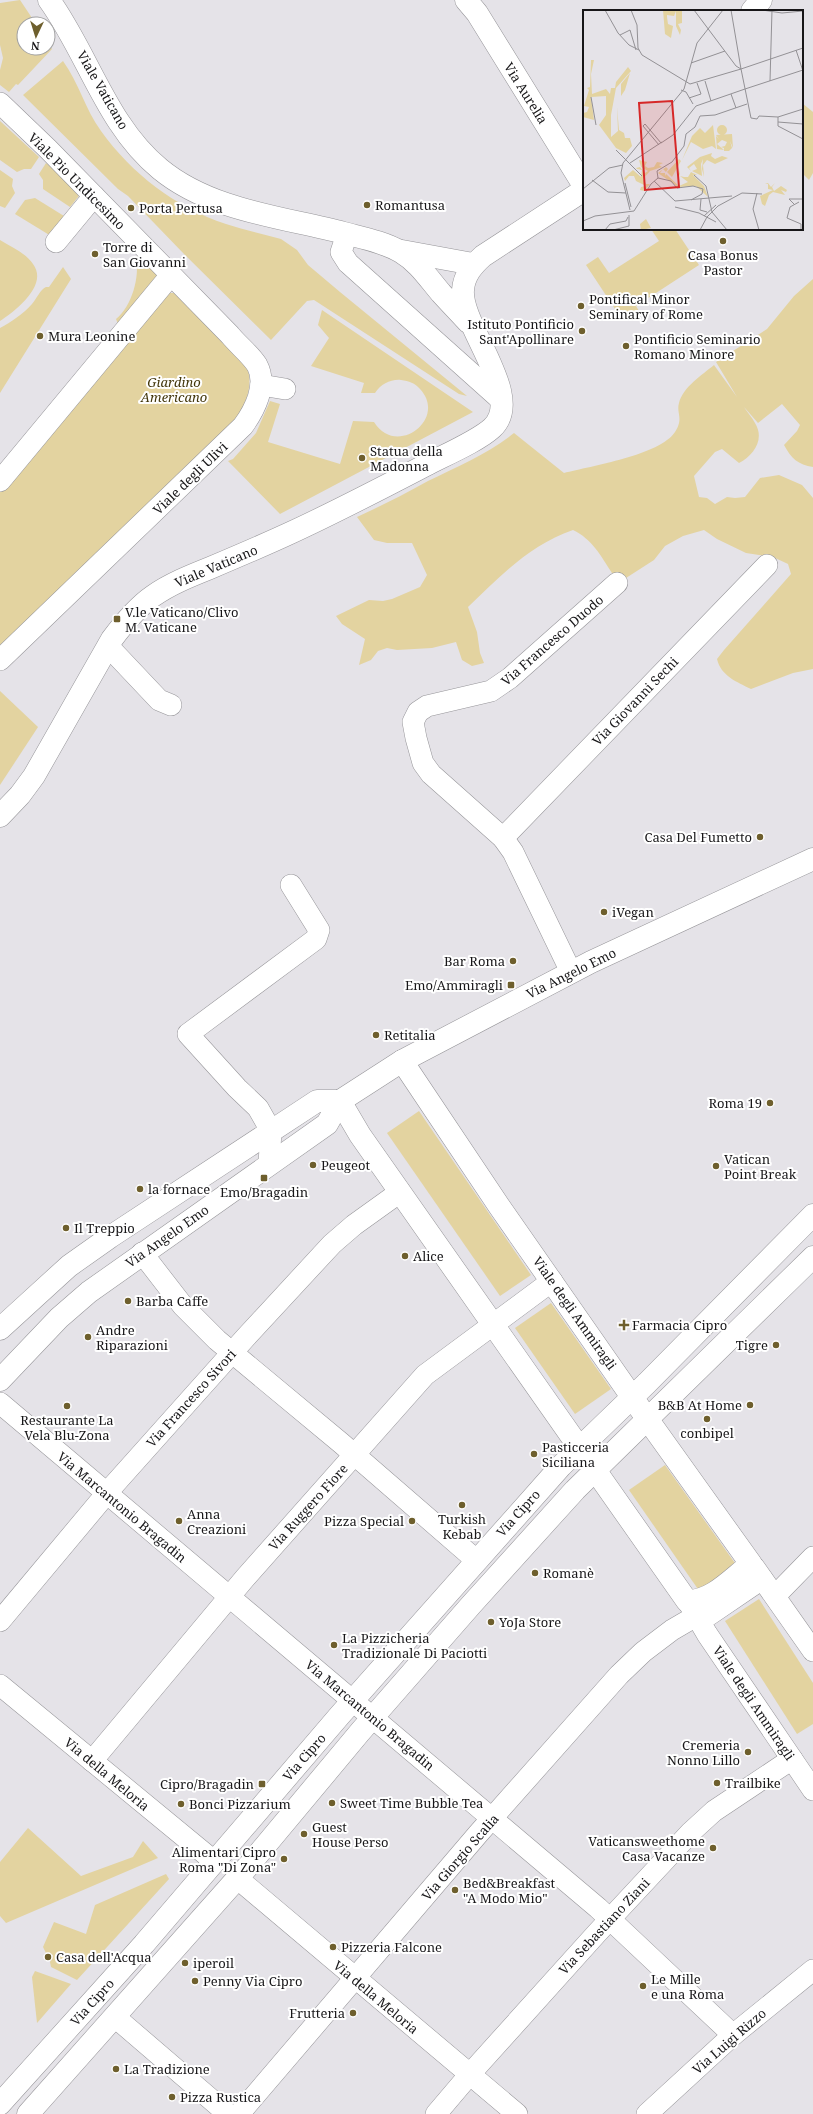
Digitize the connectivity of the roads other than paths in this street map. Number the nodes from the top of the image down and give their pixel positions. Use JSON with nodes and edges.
{"nodes":[{"id":1,"x":49,"y":0,"type":"edge"},
{"id":2,"x":466,"y":0,"type":"edge"},
{"id":3,"x":761,"y":0,"type":"edge"},
{"id":4,"x":753,"y":10,"type":"edge"},
{"id":5,"x":0,"y":103,"type":"edge"},
{"id":6,"x":583,"y":184,"type":"edge"},
{"id":7,"x":583,"y":191,"type":"edge"},
{"id":8,"x":94,"y":196,"type":"junction"},
{"id":9,"x":347,"y":234,"type":"junction"},
{"id":10,"x":56,"y":242,"type":"dead end"},
{"id":11,"x":397,"y":250,"type":"junction"},
{"id":12,"x":473,"y":264,"type":"junction"},
{"id":13,"x":171,"y":275,"type":"junction"},
{"id":14,"x":473,"y":327,"type":"junction"},
{"id":15,"x":260,"y":385,"type":"junction"},
{"id":16,"x":285,"y":389,"type":"dead end"},
{"id":17,"x":500,"y":399,"type":"junction"},
{"id":18,"x":0,"y":481,"type":"edge"},
{"id":19,"x":767,"y":565,"type":"dead end"},
{"id":20,"x":617,"y":583,"type":"dead end"},
{"id":21,"x":108,"y":646,"type":"junction"},
{"id":22,"x":0,"y":660,"type":"edge"},
{"id":23,"x":171,"y":705,"type":"dead end"},
{"id":24,"x":0,"y":816,"type":"edge"},
{"id":25,"x":503,"y":838,"type":"junction"},
{"id":26,"x":812,"y":860,"type":"edge"},
{"id":27,"x":291,"y":885,"type":"dead end"},
{"id":28,"x":571,"y":972,"type":"junction"},
{"id":29,"x":402,"y":1061,"type":"junction"},
{"id":30,"x":340,"y":1101,"type":"junction"},
{"id":31,"x":271,"y":1131,"type":"junction"},
{"id":32,"x":269,"y":1164,"type":"junction"},
{"id":33,"x":400,"y":1192,"type":"junction"},
{"id":34,"x":813,"y":1215,"type":"edge"},
{"id":35,"x":142,"y":1253,"type":"junction"},
{"id":36,"x":813,"y":1257,"type":"edge"},
{"id":37,"x":552,"y":1281,"type":"junction"},
{"id":38,"x":492,"y":1324,"type":"junction"},
{"id":39,"x":0,"y":1329,"type":"edge"},
{"id":40,"x":231,"y":1353,"type":"junction"},
{"id":41,"x":0,"y":1380,"type":"edge"},
{"id":42,"x":633,"y":1397,"type":"junction"},
{"id":43,"x":0,"y":1403,"type":"edge"},
{"id":44,"x":648,"y":1420,"type":"junction"},
{"id":45,"x":578,"y":1448,"type":"junction"},
{"id":46,"x":354,"y":1455,"type":"junction"},
{"id":47,"x":595,"y":1471,"type":"junction"},
{"id":48,"x":106,"y":1494,"type":"junction"},
{"id":49,"x":813,"y":1557,"type":"edge"},
{"id":50,"x":476,"y":1560,"type":"junction"},
{"id":51,"x":757,"y":1571,"type":"junction"},
{"id":52,"x":775,"y":1596,"type":"junction"},
{"id":53,"x":229,"y":1597,"type":"junction"},
{"id":54,"x":692,"y":1609,"type":"junction"},
{"id":55,"x":0,"y":1621,"type":"edge"},
{"id":56,"x":813,"y":1651,"type":"edge"},
{"id":57,"x":0,"y":1685,"type":"edge"},
{"id":58,"x":353,"y":1701,"type":"junction"},
{"id":59,"x":373,"y":1718,"type":"junction"},
{"id":60,"x":792,"y":1759,"type":"junction"},
{"id":61,"x":92,"y":1761,"type":"junction"},
{"id":62,"x":813,"y":1790,"type":"edge"},
{"id":63,"x":492,"y":1818,"type":"junction"},
{"id":64,"x":215,"y":1862,"type":"junction"},
{"id":65,"x":237,"y":1878,"type":"junction"},
{"id":66,"x":610,"y":1918,"type":"junction"},
{"id":67,"x":813,"y":1970,"type":"edge"},
{"id":68,"x":355,"y":1980,"type":"junction"},
{"id":69,"x":115,"y":2017,"type":"junction"},
{"id":70,"x":733,"y":2035,"type":"junction"},
{"id":71,"x":470,"y":2074,"type":"junction"},
{"id":72,"x":0,"y":2104,"type":"edge"},
{"id":73,"x":28,"y":2114,"type":"edge"},
{"id":74,"x":228,"y":2114,"type":"edge"},
{"id":75,"x":239,"y":2114,"type":"edge"},
{"id":76,"x":436,"y":2114,"type":"edge"},
{"id":77,"x":517,"y":2114,"type":"edge"},
{"id":78,"x":647,"y":2114,"type":"edge"}],
"edges":[{"from":1,"to":9,"type":"main road","name":"Viale Vaticano"},
{"from":2,"to":6,"type":"main road","name":"Via Aurelia"},
{"from":3,"to":4,"type":"main road"},
{"from":5,"to":8,"type":"street","name":"Viale Pio Undicesimo"},
{"from":7,"to":12,"type":"main road"},
{"from":8,"to":10,"type":"street"},
{"from":8,"to":13,"type":"street","name":"Viale Pio Undicesimo"},
{"from":9,"to":11,"type":"main road","name":"Viale Vaticano"},
{"from":9,"to":17,"type":"street"},
{"from":11,"to":12,"type":"main road","name":"Viale Vaticano"},
{"from":11,"to":14,"type":"main road","name":"Viale Vaticano"},
{"from":12,"to":14,"type":"main road","name":"Viale Vaticano"},
{"from":13,"to":15,"type":"street","name":"Viale degli Ulivi"},
{"from":13,"to":18,"type":"street"},
{"from":14,"to":17,"type":"main road","name":"Viale Vaticano"},
{"from":15,"to":16,"type":"street"},
{"from":15,"to":22,"type":"street","name":"Viale degli Ulivi"},
{"from":17,"to":21,"type":"main road","name":"Viale Vaticano"},
{"from":19,"to":25,"type":"street","name":"Via Giovanni Sechi"},
{"from":20,"to":25,"type":"street","name":"Via Francesco Duodo"},
{"from":21,"to":23,"type":"street"},
{"from":21,"to":24,"type":"main road","name":"Viale Vaticano"},
{"from":25,"to":28,"type":"street","name":"Via Francesco Duodo"},
{"from":26,"to":28,"type":"main road","name":"Via Angelo Emo"},
{"from":27,"to":31,"type":"street"},
{"from":28,"to":29,"type":"main road","name":"Via Angelo Emo"},
{"from":29,"to":30,"type":"main road","name":"Via Angelo Emo"},
{"from":29,"to":37,"type":"main road","name":"Viale degli Ammiragli"},
{"from":30,"to":31,"type":"main road"},
{"from":30,"to":32,"type":"main road","name":"Via Angelo Emo"},
{"from":30,"to":33,"type":"main road","name":"Viale degli Ammiragli"},
{"from":31,"to":32,"type":"street"},
{"from":31,"to":39,"type":"main road"},
{"from":32,"to":35,"type":"main road","name":"Via Angelo Emo"},
{"from":33,"to":38,"type":"main road","name":"Viale degli Ammiragli"},
{"from":33,"to":40,"type":"street","name":"Via Francesco Sivori"},
{"from":34,"to":42,"type":"main road","name":"Via Cipro"},
{"from":35,"to":40,"type":"street"},
{"from":35,"to":41,"type":"main road","name":"Via Angelo Emo"},
{"from":36,"to":44,"type":"main road","name":"Via Cipro"},
{"from":37,"to":38,"type":"street","name":"Via Ruggero Fiore"},
{"from":37,"to":42,"type":"main road","name":"Viale degli Ammiragli"},
{"from":38,"to":45,"type":"main road","name":"Viale degli Ammiragli"},
{"from":38,"to":46,"type":"street","name":"Via Ruggero Fiore"},
{"from":40,"to":46,"type":"street"},
{"from":40,"to":48,"type":"street","name":"Via Francesco Sivori"},
{"from":42,"to":44,"type":"main road","name":"Viale degli Ammiragli"},
{"from":42,"to":45,"type":"main road","name":"Via Cipro"},
{"from":43,"to":48,"type":"street","name":"Via Marcantonio Bragadin"},
{"from":44,"to":47,"type":"main road","name":"Via Cipro"},
{"from":44,"to":51,"type":"main road","name":"Viale degli Ammiragli"},
{"from":45,"to":47,"type":"main road","name":"Viale degli Ammiragli"},
{"from":45,"to":50,"type":"main road","name":"Via Cipro"},
{"from":46,"to":50,"type":"street"},
{"from":46,"to":53,"type":"street","name":"Via Ruggero Fiore"},
{"from":47,"to":54,"type":"main road","name":"Viale degli Ammiragli"},
{"from":47,"to":59,"type":"main road","name":"Via Cipro"},
{"from":48,"to":53,"type":"street","name":"Via Marcantonio Bragadin"},
{"from":48,"to":55,"type":"street","name":"Via Francesco Sivori"},
{"from":49,"to":52,"type":"street"},
{"from":50,"to":58,"type":"main road","name":"Via Cipro"},
{"from":51,"to":52,"type":"street","name":"Viale degli Ammiragli"},
{"from":51,"to":54,"type":"main road"},
{"from":52,"to":56,"type":"street","name":"Viale degli Ammiragli"},
{"from":53,"to":58,"type":"street","name":"Via Marcantonio Bragadin"},
{"from":53,"to":61,"type":"street","name":"Via Ruggero Fiore"},
{"from":54,"to":60,"type":"street","name":"Viale degli Ammiragli"},
{"from":54,"to":63,"type":"street","name":"Via Giorgio Scalia"},
{"from":57,"to":61,"type":"street","name":"Via della Meloria"},
{"from":58,"to":59,"type":"street","name":"Via Marcantonio Bragadin"},
{"from":58,"to":64,"type":"main road","name":"Via Cipro"},
{"from":59,"to":63,"type":"street","name":"Via Marcantonio Bragadin"},
{"from":59,"to":65,"type":"main road","name":"Via Cipro"},
{"from":60,"to":62,"type":"street","name":"Viale degli Ammiragli"},
{"from":60,"to":66,"type":"street","name":"Via Sebastiano Ziani"},
{"from":61,"to":64,"type":"street","name":"Via della Meloria"},
{"from":63,"to":66,"type":"street","name":"Via Marcantonio Bragadin"},
{"from":63,"to":68,"type":"street","name":"Via Giorgio Scalia"},
{"from":64,"to":72,"type":"main road","name":"Via Cipro"},
{"from":65,"to":68,"type":"street","name":"Via della Meloria"},
{"from":65,"to":69,"type":"main road","name":"Via Cipro"},
{"from":66,"to":70,"type":"street","name":"Via Marcantonio Bragadin"},
{"from":66,"to":71,"type":"street","name":"Via Sebastiano Ziani"},
{"from":67,"to":70,"type":"street","name":"Via Luigi Rizzo"},
{"from":68,"to":71,"type":"street","name":"Via della Meloria"},
{"from":68,"to":75,"type":"street","name":"Via Giorgio Scalia"},
{"from":69,"to":73,"type":"main road","name":"Via Cipro"},
{"from":69,"to":74,"type":"street"},
{"from":70,"to":78,"type":"street","name":"Via Luigi Rizzo"},
{"from":71,"to":76,"type":"street","name":"Via Sebastiano Ziani"},
{"from":71,"to":77,"type":"street","name":"Via della Meloria"}]}
